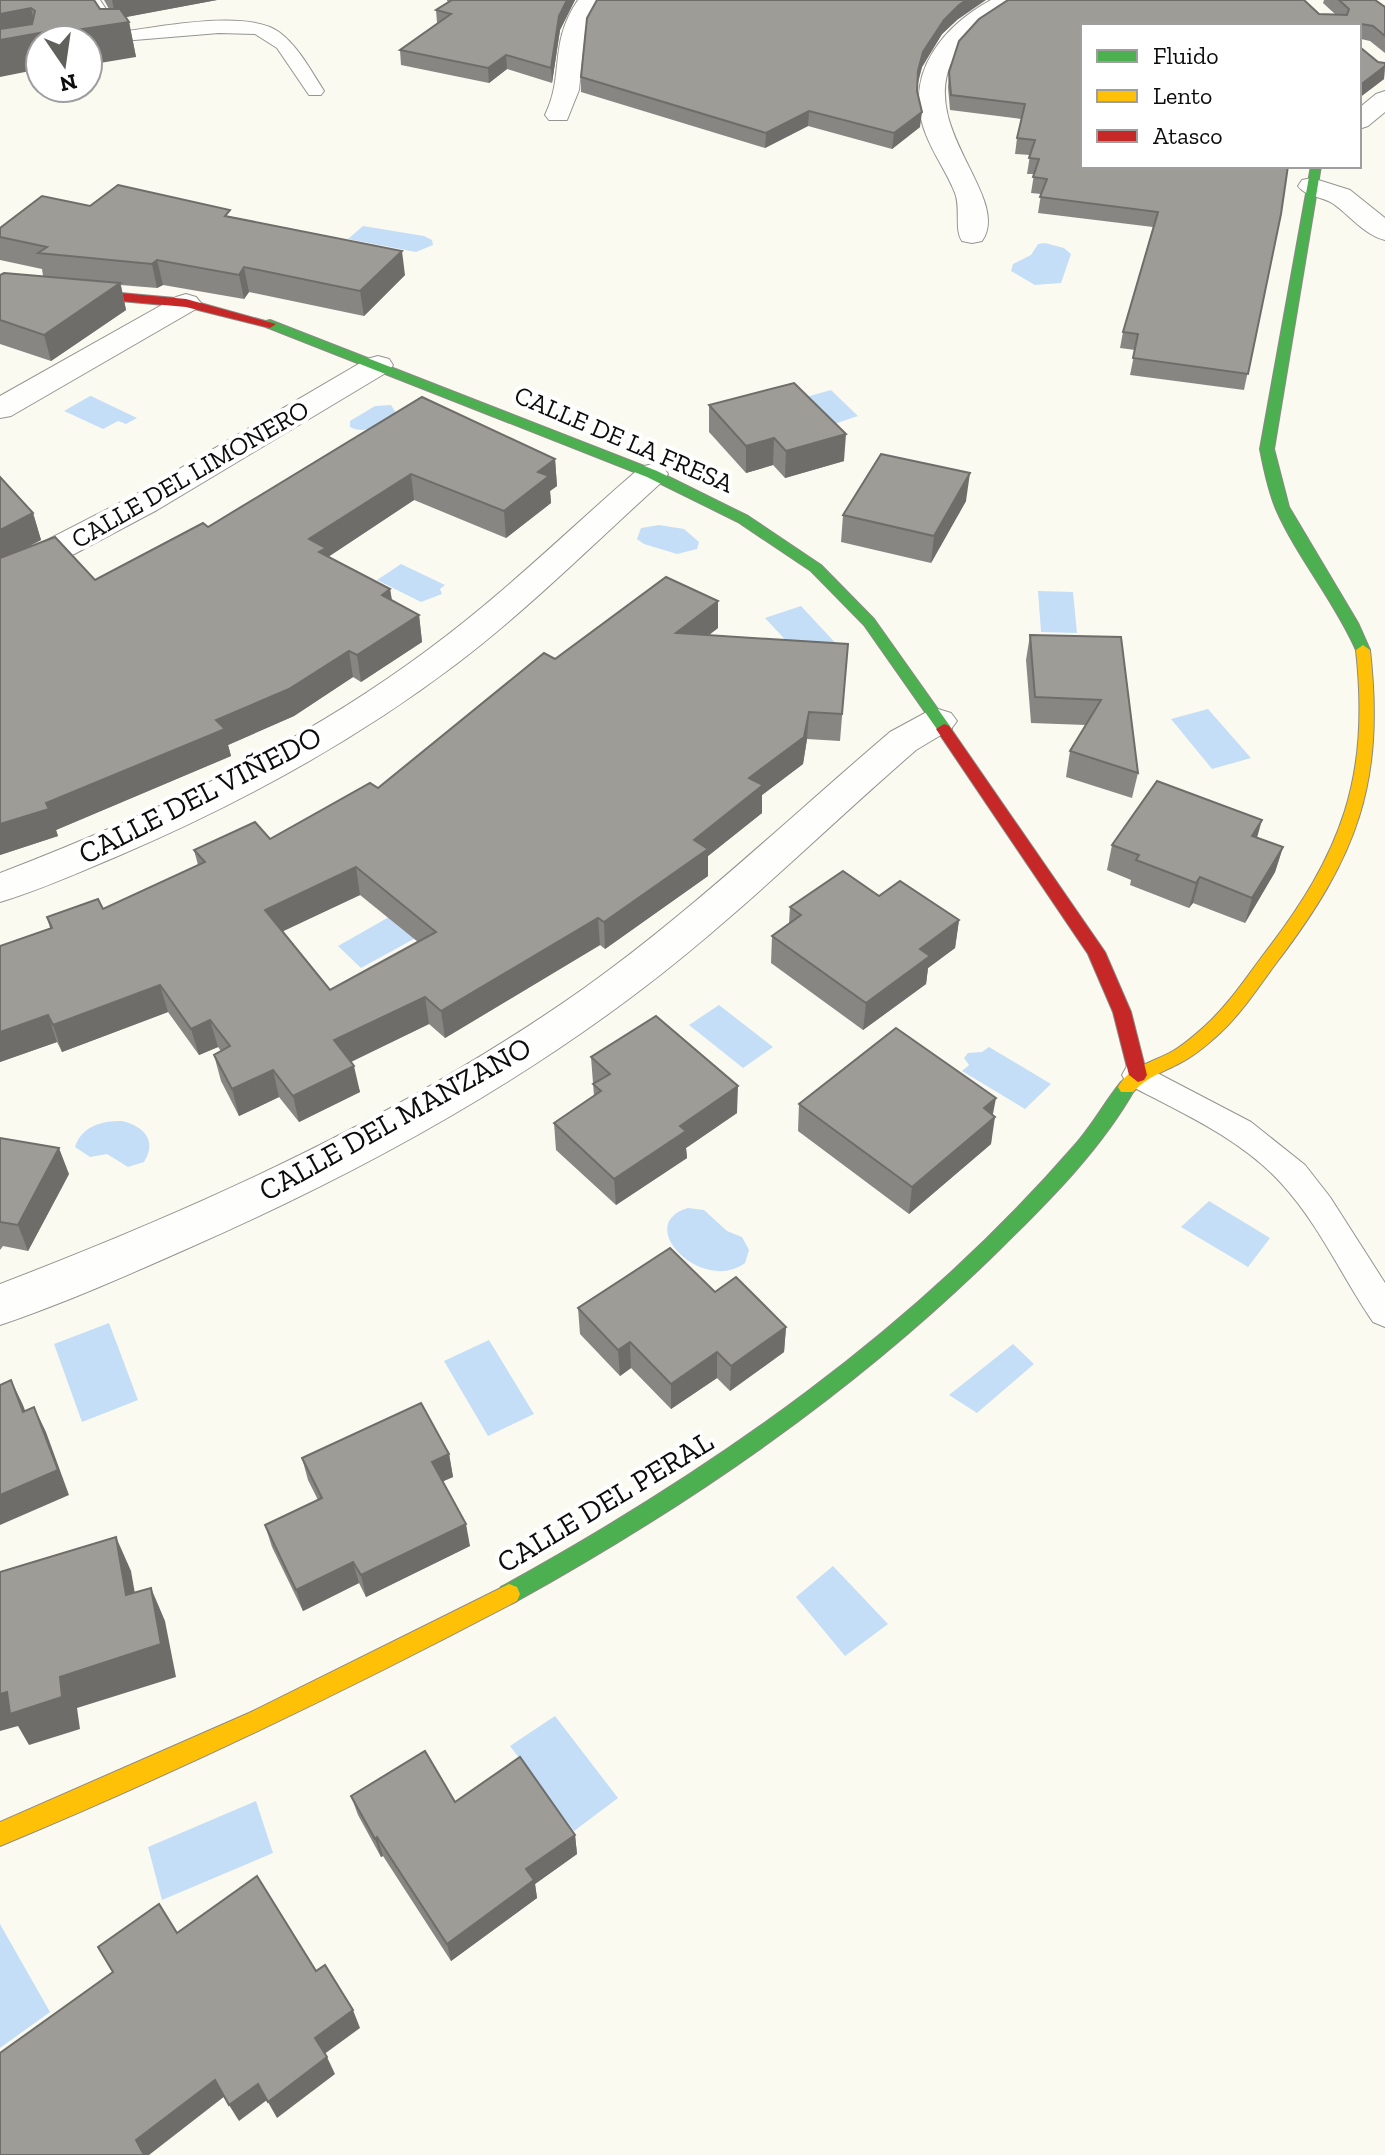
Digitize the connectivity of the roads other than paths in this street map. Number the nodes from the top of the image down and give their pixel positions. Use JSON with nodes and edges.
{"nodes":[{"id":1,"x":91,"y":0,"type":"edge"},
{"id":2,"x":590,"y":0,"type":"edge"},
{"id":3,"x":1008,"y":0,"type":"edge"},
{"id":4,"x":315,"y":91,"type":"dead end"},
{"id":5,"x":1385,"y":99,"type":"edge"},
{"id":6,"x":558,"y":115,"type":"dead end"},
{"id":7,"x":1361,"y":119,"type":"edge"},
{"id":8,"x":1314,"y":176,"type":"edge"},
{"id":9,"x":1385,"y":232,"type":"edge"},
{"id":10,"x":972,"y":235,"type":"dead end"},
{"id":11,"x":0,"y":286,"type":"edge"},
{"id":12,"x":186,"y":303,"type":"junction"},
{"id":13,"x":378,"y":365,"type":"junction"},
{"id":14,"x":0,"y":409,"type":"edge"},
{"id":15,"x":652,"y":474,"type":"junction"},
{"id":16,"x":0,"y":577,"type":"edge"},
{"id":17,"x":938,"y":721,"type":"junction"},
{"id":18,"x":0,"y":888,"type":"edge"},
{"id":19,"x":1138,"y":1075,"type":"junction"},
{"id":20,"x":0,"y":1305,"type":"edge"},
{"id":21,"x":1385,"y":1312,"type":"edge"},
{"id":22,"x":0,"y":1834,"type":"edge"}],
"edges":[{"from":1,"to":4,"type":"lane"},
{"from":2,"to":6,"type":"street"},
{"from":3,"to":10,"type":"street"},
{"from":5,"to":7,"type":"street"},
{"from":8,"to":9,"type":"street"},
{"from":8,"to":19,"type":"street"},
{"from":11,"to":12,"type":"street","name":"CALLE DE LA FRESA"},
{"from":12,"to":13,"type":"street","name":"CALLE DE LA FRESA"},
{"from":12,"to":14,"type":"street"},
{"from":13,"to":15,"type":"street","name":"CALLE DE LA FRESA"},
{"from":13,"to":16,"type":"street","name":"CALLE DEL LIMONERO"},
{"from":15,"to":17,"type":"street","name":"CALLE DE LA FRESA"},
{"from":15,"to":18,"type":"street","name":"CALLE DEL VIÑEDO"},
{"from":17,"to":19,"type":"street","name":"CALLE DE LA FRESA"},
{"from":17,"to":20,"type":"street","name":"CALLE DEL MANZANO"},
{"from":19,"to":21,"type":"lane"},
{"from":19,"to":22,"type":"street","name":"CALLE DEL PERAL"}]}
